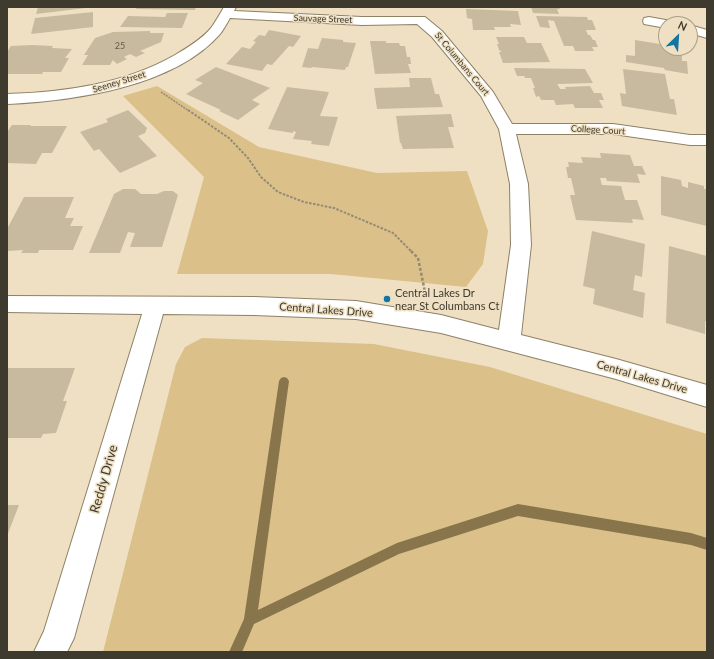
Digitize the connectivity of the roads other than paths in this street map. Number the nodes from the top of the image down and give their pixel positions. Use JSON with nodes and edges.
{"nodes":[{"id":1,"x":229,"y":11,"type":"edge"},
{"id":2,"x":423,"y":14,"type":"edge"},
{"id":3,"x":649,"y":21,"type":"dead end"},
{"id":4,"x":658,"y":23,"type":"edge"},
{"id":5,"x":7,"y":99,"type":"edge"},
{"id":6,"x":507,"y":129,"type":"junction"},
{"id":7,"x":690,"y":140,"type":"junction"},
{"id":8,"x":707,"y":140,"type":"edge"},
{"id":9,"x":707,"y":154,"type":"edge"},
{"id":10,"x":7,"y":304,"type":"edge"},
{"id":11,"x":155,"y":304,"type":"junction"},
{"id":12,"x":509,"y":341,"type":"junction"},
{"id":13,"x":707,"y":396,"type":"edge"},
{"id":14,"x":50,"y":652,"type":"edge"}],
"edges":[{"from":1,"to":2,"type":"street","name":"Sauvage Street"},
{"from":1,"to":5,"type":"street","name":"Seeney Street"},
{"from":2,"to":6,"type":"street","name":"St Columbans Court"},
{"from":3,"to":4,"type":"street"},
{"from":6,"to":7,"type":"street","name":"College Court"},
{"from":6,"to":12,"type":"street","name":"St Columbans Court"},
{"from":7,"to":8,"type":"street","name":"College Court"},
{"from":7,"to":9,"type":"street"},
{"from":10,"to":11,"type":"street","name":"Central Lakes Drive"},
{"from":11,"to":12,"type":"street","name":"Central Lakes Drive"},
{"from":11,"to":14,"type":"street","name":"Reddy Drive"},
{"from":12,"to":13,"type":"street","name":"Central Lakes Drive"}]}
